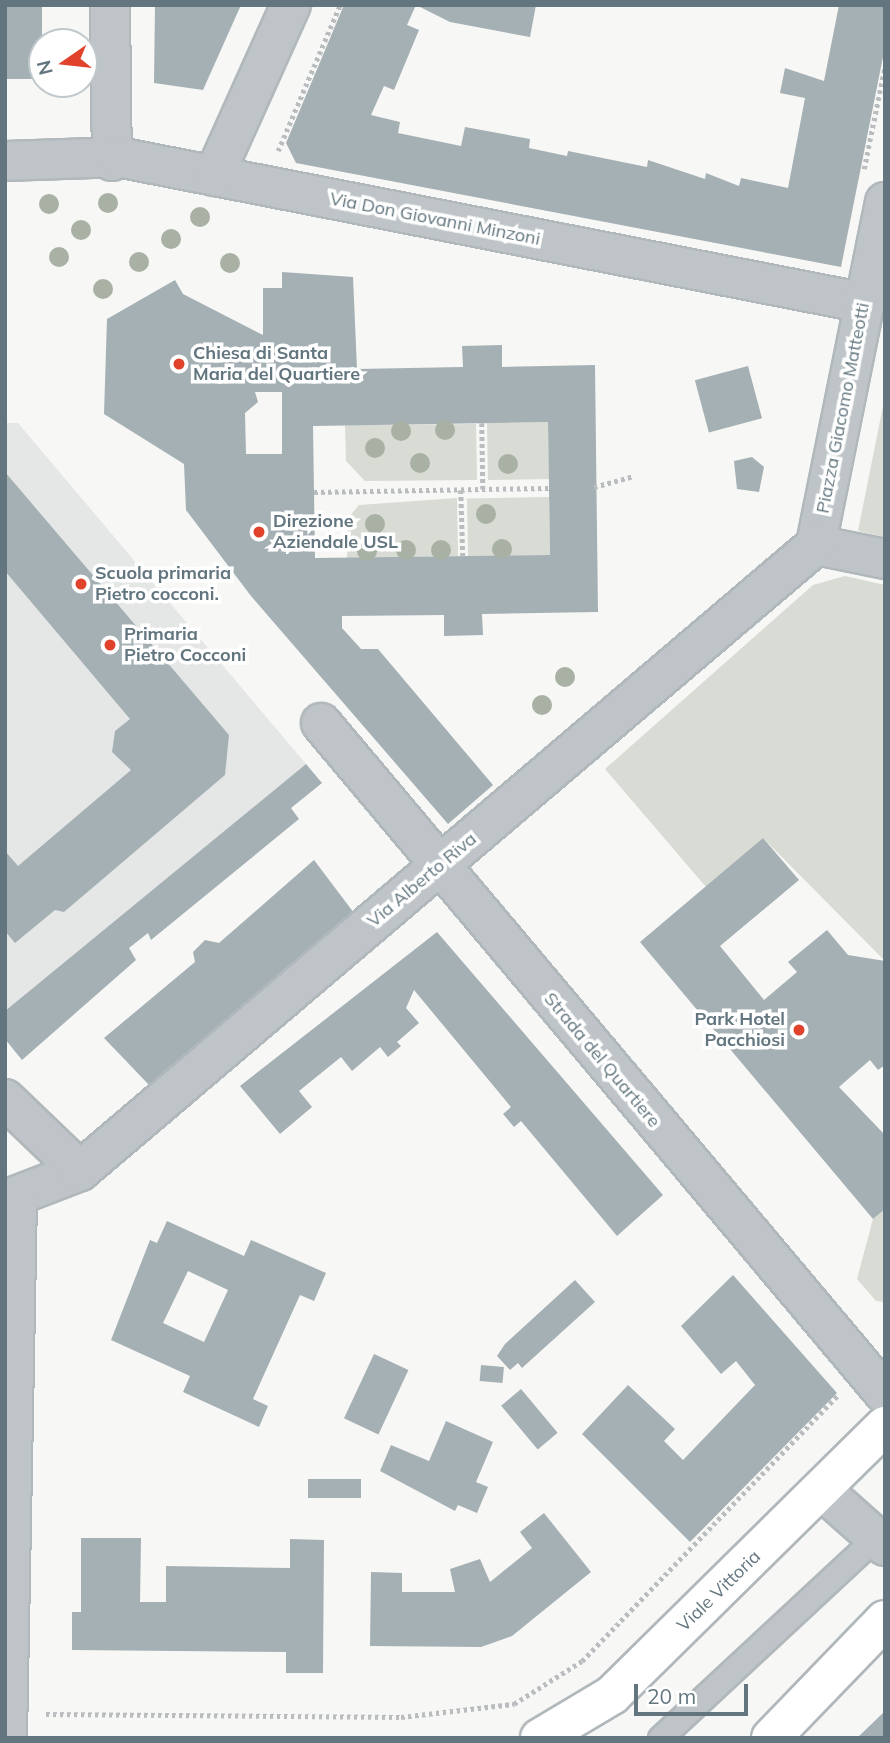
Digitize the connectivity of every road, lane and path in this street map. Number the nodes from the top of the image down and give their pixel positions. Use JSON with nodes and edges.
{"nodes":[{"id":1,"x":110,"y":5,"type":"edge"},
{"id":2,"x":291,"y":5,"type":"edge"},
{"id":3,"x":885,"y":66,"type":"edge"},
{"id":4,"x":5,"y":161,"type":"edge"},
{"id":5,"x":112,"y":161,"type":"junction"},
{"id":6,"x":214,"y":176,"type":"junction"},
{"id":7,"x":873,"y":193,"type":"edge"},
{"id":8,"x":864,"y":303,"type":"junction"},
{"id":9,"x":482,"y":423,"type":"dead end"},
{"id":10,"x":634,"y":476,"type":"dead end"},
{"id":11,"x":594,"y":487,"type":"dead end"},
{"id":12,"x":549,"y":488,"type":"dead end"},
{"id":13,"x":483,"y":489,"type":"junction"},
{"id":14,"x":461,"y":490,"type":"junction"},
{"id":15,"x":314,"y":492,"type":"dead end"},
{"id":16,"x":816,"y":545,"type":"junction"},
{"id":17,"x":463,"y":556,"type":"dead end"},
{"id":18,"x":885,"y":559,"type":"edge"},
{"id":19,"x":321,"y":723,"type":"dead end"},
{"id":20,"x":440,"y":865,"type":"junction"},
{"id":21,"x":5,"y":1099,"type":"edge"},
{"id":22,"x":80,"y":1171,"type":"junction"},
{"id":23,"x":11,"y":1200,"type":"edge"},
{"id":24,"x":873,"y":1383,"type":"edge"},
{"id":25,"x":885,"y":1426,"type":"edge"},
{"id":26,"x":823,"y":1491,"type":"junction"},
{"id":27,"x":880,"y":1541,"type":"edge"},
{"id":28,"x":885,"y":1620,"type":"edge"},
{"id":29,"x":10,"y":1726,"type":"edge"},
{"id":30,"x":540,"y":1738,"type":"edge"},
{"id":31,"x":660,"y":1738,"type":"edge"},
{"id":32,"x":771,"y":1738,"type":"edge"}],
"edges":[{"from":1,"to":5,"type":"street"},
{"from":2,"to":6,"type":"street"},
{"from":3,"to":7,"type":"path"},
{"from":4,"to":5,"type":"street","name":"Via Don Giovanni Minzoni"},
{"from":5,"to":6,"type":"street","name":"Via Don Giovanni Minzoni"},
{"from":6,"to":8,"type":"street","name":"Via Don Giovanni Minzoni"},
{"from":7,"to":8,"type":"street","name":"Piazza Giacomo Matteotti"},
{"from":8,"to":16,"type":"street","name":"Piazza Giacomo Matteotti"},
{"from":9,"to":13,"type":"path"},
{"from":10,"to":11,"type":"path"},
{"from":12,"to":13,"type":"path"},
{"from":13,"to":14,"type":"path"},
{"from":14,"to":15,"type":"path"},
{"from":14,"to":17,"type":"path"},
{"from":16,"to":18,"type":"street"},
{"from":16,"to":20,"type":"street","name":"Via Alberto Riva"},
{"from":19,"to":20,"type":"street","name":"Strada del Quartiere"},
{"from":20,"to":22,"type":"street","name":"Via Alberto Riva"},
{"from":20,"to":24,"type":"street","name":"Strada del Quartiere"},
{"from":21,"to":22,"type":"street"},
{"from":22,"to":23,"type":"street","name":"Via Alberto Riva"},
{"from":23,"to":29,"type":"street"},
{"from":24,"to":29,"type":"path"},
{"from":25,"to":26,"type":"main road","name":"Viale Vittoria"},
{"from":26,"to":27,"type":"street"},
{"from":26,"to":30,"type":"main road","name":"Viale Vittoria"},
{"from":27,"to":31,"type":"lane"},
{"from":28,"to":32,"type":"main road"}]}
